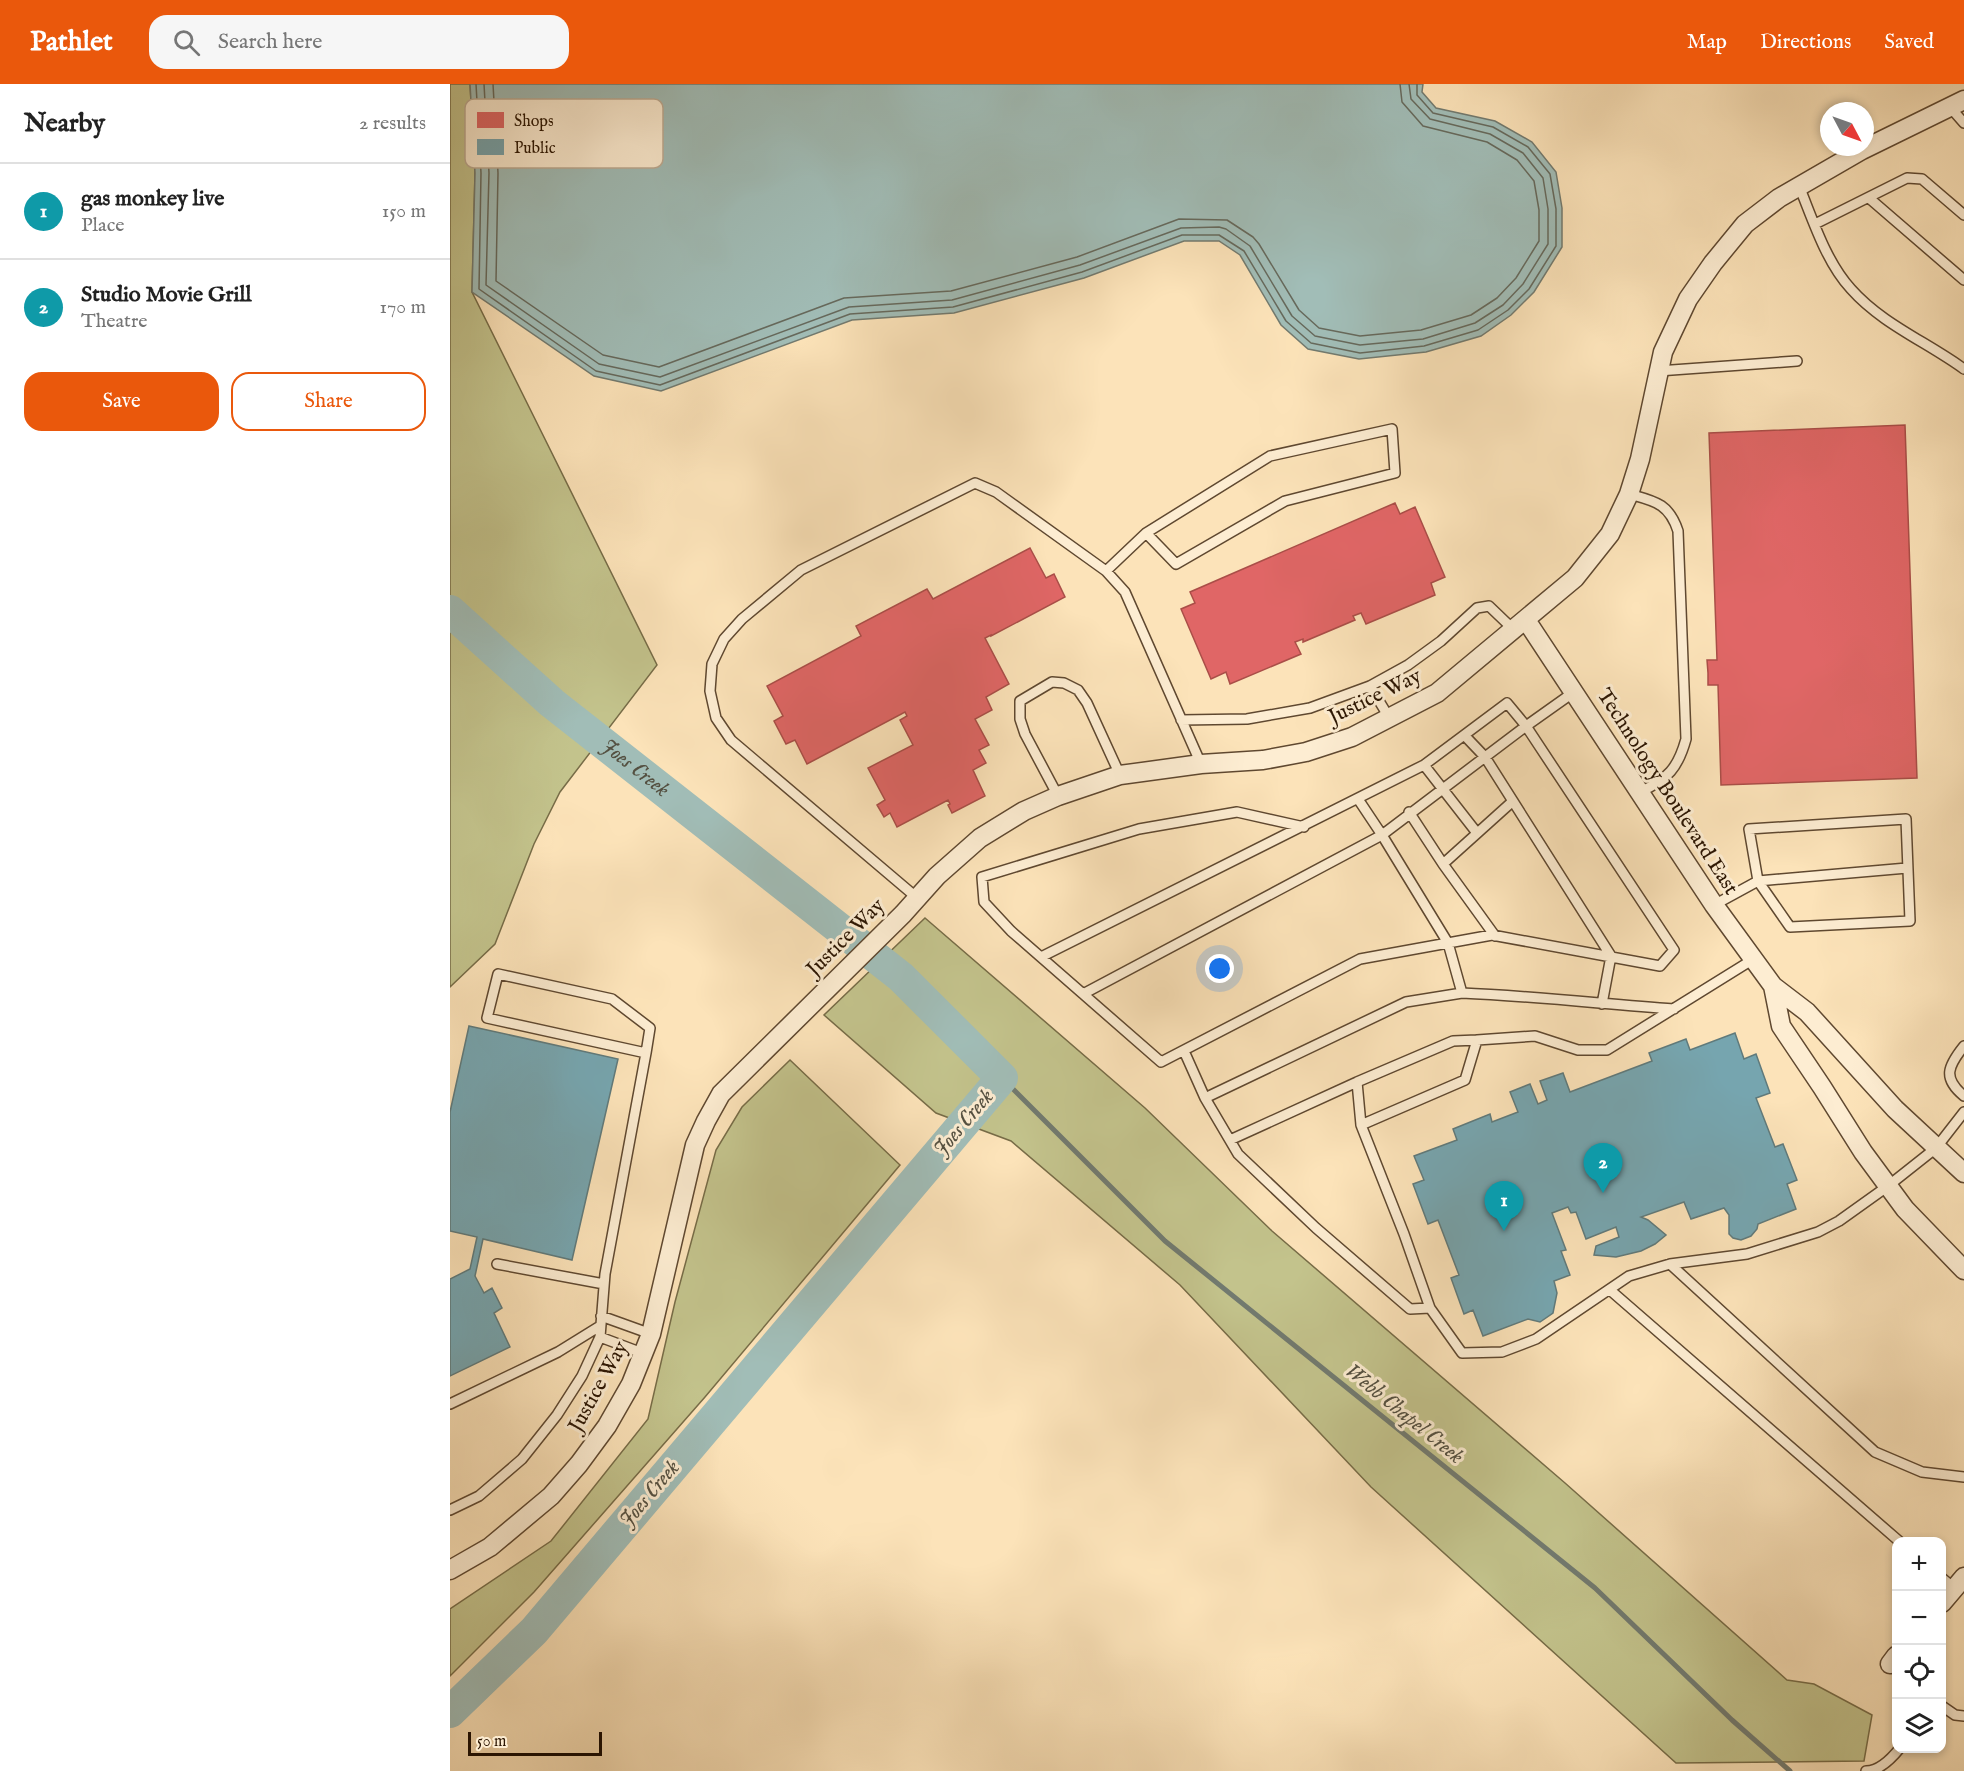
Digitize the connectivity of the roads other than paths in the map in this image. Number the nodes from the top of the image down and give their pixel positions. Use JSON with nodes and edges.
{"nodes":[{"id":1,"x":1957,"y":104,"type":"edge"},
{"id":2,"x":1964,"y":123,"type":"edge"},
{"id":3,"x":1799,"y":186,"type":"junction"},
{"id":4,"x":1869,"y":198,"type":"junction"},
{"id":5,"x":1964,"y":215,"type":"edge"},
{"id":6,"x":1815,"y":224,"type":"junction"},
{"id":7,"x":1964,"y":280,"type":"edge"},
{"id":8,"x":1797,"y":361,"type":"dead end"},
{"id":9,"x":1964,"y":369,"type":"edge"},
{"id":10,"x":1658,"y":371,"type":"junction"},
{"id":11,"x":1629,"y":494,"type":"junction"},
{"id":12,"x":1146,"y":533,"type":"junction"},
{"id":13,"x":1106,"y":571,"type":"junction"},
{"id":14,"x":1520,"y":625,"type":"junction"},
{"id":15,"x":1370,"y":686,"type":"junction"},
{"id":16,"x":1574,"y":692,"type":"junction"},
{"id":17,"x":1390,"y":719,"type":"junction"},
{"id":18,"x":1181,"y":720,"type":"junction"},
{"id":19,"x":1526,"y":726,"type":"junction"},
{"id":20,"x":1465,"y":736,"type":"junction"},
{"id":21,"x":1485,"y":758,"type":"junction"},
{"id":22,"x":1201,"y":764,"type":"junction"},
{"id":23,"x":1424,"y":765,"type":"junction"},
{"id":24,"x":1120,"y":775,"type":"junction"},
{"id":25,"x":1443,"y":790,"type":"junction"},
{"id":26,"x":1640,"y":792,"type":"junction"},
{"id":27,"x":1058,"y":796,"type":"junction"},
{"id":28,"x":1358,"y":799,"type":"junction"},
{"id":29,"x":1513,"y":801,"type":"junction"},
{"id":30,"x":1409,"y":813,"type":"junction"},
{"id":31,"x":1304,"y":826,"type":"junction"},
{"id":32,"x":1476,"y":833,"type":"junction"},
{"id":33,"x":1382,"y":835,"type":"junction"},
{"id":34,"x":1443,"y":864,"type":"junction"},
{"id":35,"x":1908,"y":868,"type":"junction"},
{"id":36,"x":1758,"y":881,"type":"junction"},
{"id":37,"x":916,"y":897,"type":"junction"},
{"id":38,"x":1714,"y":905,"type":"junction"},
{"id":39,"x":1496,"y":936,"type":"junction"},
{"id":40,"x":1448,"y":943,"type":"junction"},
{"id":41,"x":1611,"y":956,"type":"junction"},
{"id":42,"x":1041,"y":957,"type":"junction"},
{"id":43,"x":1752,"y":960,"type":"junction"},
{"id":44,"x":1773,"y":986,"type":"junction"},
{"id":45,"x":1462,"y":993,"type":"junction"},
{"id":46,"x":1083,"y":994,"type":"junction"},
{"id":47,"x":1602,"y":1004,"type":"junction"},
{"id":48,"x":1674,"y":1009,"type":"junction"},
{"id":49,"x":1477,"y":1040,"type":"junction"},
{"id":50,"x":1964,"y":1046,"type":"edge"},
{"id":51,"x":1184,"y":1051,"type":"junction"},
{"id":52,"x":646,"y":1053,"type":"junction"},
{"id":53,"x":1357,"y":1082,"type":"junction"},
{"id":54,"x":1964,"y":1096,"type":"edge"},
{"id":55,"x":1205,"y":1098,"type":"junction"},
{"id":56,"x":1964,"y":1113,"type":"edge"},
{"id":57,"x":1361,"y":1125,"type":"junction"},
{"id":58,"x":1230,"y":1140,"type":"junction"},
{"id":59,"x":1936,"y":1148,"type":"junction"},
{"id":60,"x":1964,"y":1173,"type":"edge"},
{"id":61,"x":1888,"y":1186,"type":"junction"},
{"id":62,"x":497,"y":1264,"type":"dead end"},
{"id":63,"x":1670,"y":1264,"type":"junction"},
{"id":64,"x":1964,"y":1270,"type":"edge"},
{"id":65,"x":604,"y":1284,"type":"junction"},
{"id":66,"x":1610,"y":1290,"type":"junction"},
{"id":67,"x":1430,"y":1308,"type":"junction"},
{"id":68,"x":601,"y":1316,"type":"junction"},
{"id":69,"x":600,"y":1332,"type":"junction"},
{"id":70,"x":651,"y":1334,"type":"junction"},
{"id":71,"x":645,"y":1354,"type":"junction"},
{"id":72,"x":450,"y":1404,"type":"edge"},
{"id":73,"x":1964,"y":1477,"type":"edge"},
{"id":74,"x":450,"y":1510,"type":"edge"},
{"id":75,"x":1894,"y":1537,"type":"edge"},
{"id":76,"x":450,"y":1570,"type":"edge"},
{"id":77,"x":1946,"y":1709,"type":"edge"},
{"id":78,"x":1964,"y":1716,"type":"edge"},
{"id":79,"x":1897,"y":1753,"type":"edge"},
{"id":80,"x":1866,"y":1771,"type":"edge"},
{"id":81,"x":1874,"y":1771,"type":"edge"}],
"edges":[{"from":1,"to":2,"type":"lane"},
{"from":1,"to":3,"type":"street","name":"Justice Way"},
{"from":3,"to":6,"type":"lane"},
{"from":3,"to":10,"type":"street","name":"Justice Way"},
{"from":4,"to":5,"type":"lane"},
{"from":4,"to":6,"type":"lane"},
{"from":4,"to":7,"type":"lane"},
{"from":6,"to":9,"type":"lane"},
{"from":8,"to":10,"type":"lane"},
{"from":10,"to":11,"type":"street","name":"Justice Way"},
{"from":11,"to":14,"type":"street","name":"Justice Way"},
{"from":11,"to":26,"type":"lane"},
{"from":12,"to":12,"type":"lane"},
{"from":12,"to":13,"type":"lane"},
{"from":13,"to":18,"type":"lane"},
{"from":13,"to":37,"type":"lane"},
{"from":14,"to":15,"type":"lane"},
{"from":14,"to":16,"type":"street","name":"Technology Boulevard East"},
{"from":14,"to":17,"type":"street","name":"Justice Way"},
{"from":15,"to":17,"type":"lane"},
{"from":15,"to":18,"type":"lane"},
{"from":16,"to":19,"type":"lane"},
{"from":16,"to":26,"type":"street","name":"Technology Boulevard East"},
{"from":17,"to":22,"type":"street","name":"Justice Way"},
{"from":18,"to":22,"type":"lane"},
{"from":19,"to":20,"type":"lane"},
{"from":19,"to":21,"type":"lane"},
{"from":19,"to":41,"type":"lane"},
{"from":20,"to":21,"type":"lane"},
{"from":20,"to":23,"type":"lane"},
{"from":21,"to":25,"type":"lane"},
{"from":21,"to":29,"type":"lane"},
{"from":22,"to":24,"type":"street","name":"Justice Way"},
{"from":23,"to":25,"type":"lane"},
{"from":23,"to":28,"type":"lane"},
{"from":24,"to":27,"type":"street","name":"Justice Way"},
{"from":24,"to":27,"type":"lane"},
{"from":25,"to":30,"type":"lane"},
{"from":25,"to":32,"type":"lane"},
{"from":26,"to":38,"type":"street","name":"Technology Boulevard East"},
{"from":27,"to":37,"type":"street","name":"Justice Way"},
{"from":28,"to":31,"type":"lane"},
{"from":28,"to":33,"type":"lane"},
{"from":29,"to":32,"type":"lane"},
{"from":29,"to":41,"type":"lane"},
{"from":30,"to":33,"type":"lane"},
{"from":30,"to":34,"type":"lane"},
{"from":31,"to":42,"type":"lane"},
{"from":31,"to":42,"type":"lane"},
{"from":32,"to":34,"type":"lane"},
{"from":33,"to":40,"type":"lane"},
{"from":33,"to":46,"type":"lane"},
{"from":34,"to":39,"type":"lane"},
{"from":35,"to":36,"type":"lane"},
{"from":35,"to":36,"type":"lane"},
{"from":35,"to":36,"type":"lane"},
{"from":36,"to":38,"type":"lane"},
{"from":37,"to":70,"type":"street","name":"Justice Way"},
{"from":38,"to":43,"type":"street","name":"Technology Boulevard East"},
{"from":39,"to":40,"type":"lane"},
{"from":39,"to":41,"type":"lane"},
{"from":40,"to":45,"type":"lane"},
{"from":40,"to":51,"type":"lane"},
{"from":41,"to":47,"type":"lane"},
{"from":42,"to":46,"type":"lane"},
{"from":43,"to":44,"type":"street","name":"Technology Boulevard East"},
{"from":43,"to":48,"type":"lane"},
{"from":44,"to":59,"type":"street","name":"Technology Boulevard East"},
{"from":44,"to":61,"type":"street","name":"Technology Boulevard East"},
{"from":45,"to":47,"type":"lane"},
{"from":45,"to":55,"type":"lane"},
{"from":46,"to":51,"type":"lane"},
{"from":47,"to":48,"type":"lane"},
{"from":48,"to":49,"type":"lane"},
{"from":49,"to":53,"type":"lane"},
{"from":49,"to":57,"type":"lane"},
{"from":50,"to":54,"type":"lane"},
{"from":51,"to":55,"type":"lane"},
{"from":52,"to":52,"type":"lane"},
{"from":52,"to":65,"type":"lane"},
{"from":53,"to":57,"type":"lane"},
{"from":53,"to":58,"type":"lane"},
{"from":55,"to":58,"type":"lane"},
{"from":56,"to":59,"type":"lane"},
{"from":57,"to":67,"type":"lane"},
{"from":58,"to":67,"type":"lane"},
{"from":59,"to":60,"type":"street","name":"Technology Boulevard East"},
{"from":59,"to":61,"type":"lane"},
{"from":61,"to":63,"type":"lane"},
{"from":61,"to":64,"type":"street","name":"Technology Boulevard East"},
{"from":62,"to":65,"type":"lane"},
{"from":63,"to":66,"type":"lane"},
{"from":63,"to":73,"type":"lane"},
{"from":65,"to":68,"type":"lane"},
{"from":66,"to":67,"type":"lane"},
{"from":66,"to":75,"type":"lane"},
{"from":68,"to":69,"type":"lane"},
{"from":68,"to":70,"type":"lane"},
{"from":69,"to":71,"type":"lane"},
{"from":69,"to":72,"type":"lane"},
{"from":69,"to":74,"type":"lane"},
{"from":70,"to":71,"type":"street","name":"Justice Way"},
{"from":71,"to":76,"type":"street","name":"Justice Way"},
{"from":77,"to":78,"type":"lane"},
{"from":79,"to":81,"type":"lane"},
{"from":80,"to":81,"type":"lane"}]}
